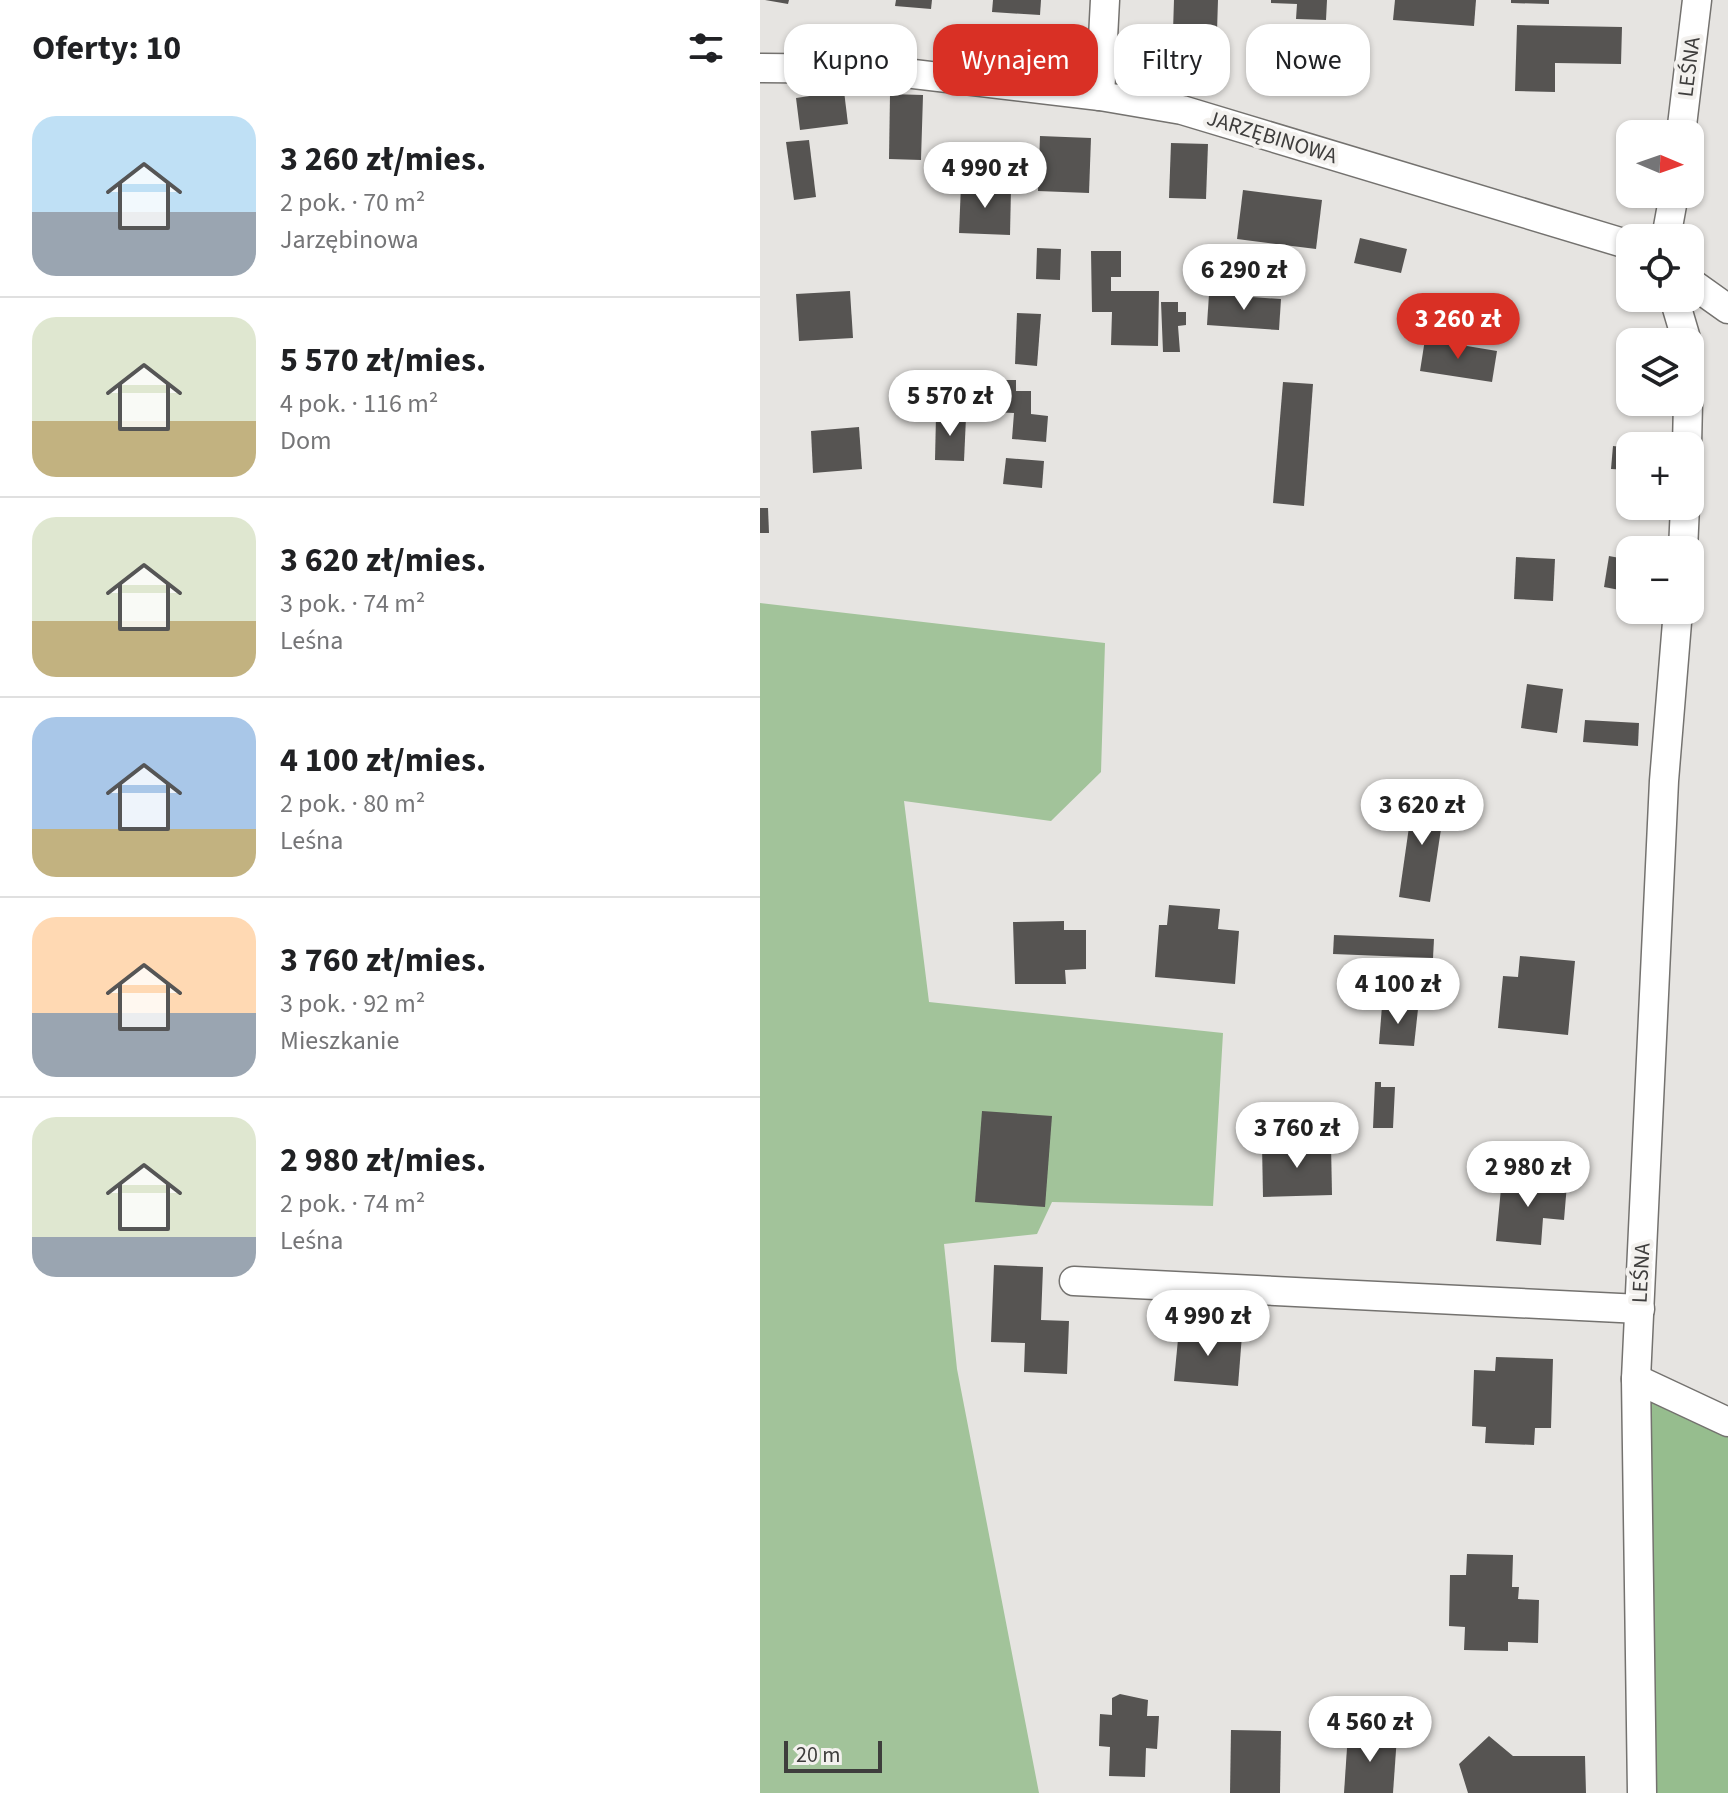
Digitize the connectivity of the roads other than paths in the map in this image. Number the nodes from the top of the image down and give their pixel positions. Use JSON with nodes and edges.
{"nodes":[{"id":1,"x":1105,"y":0,"type":"edge"},
{"id":2,"x":1697,"y":0,"type":"edge"},
{"id":3,"x":760,"y":68,"type":"edge"},
{"id":4,"x":1100,"y":96,"type":"junction"},
{"id":5,"x":1683,"y":120,"type":"edge"},
{"id":6,"x":1616,"y":241,"type":"edge"},
{"id":7,"x":1704,"y":292,"type":"edge"},
{"id":8,"x":1728,"y":309,"type":"edge"},
{"id":9,"x":1677,"y":624,"type":"edge"},
{"id":10,"x":1074,"y":1281,"type":"dead end"},
{"id":11,"x":1640,"y":1309,"type":"junction"},
{"id":12,"x":1636,"y":1379,"type":"junction"},
{"id":13,"x":1728,"y":1422,"type":"edge"},
{"id":14,"x":1642,"y":1793,"type":"edge"}],
"edges":[{"from":1,"to":4,"type":"street"},
{"from":2,"to":5,"type":"street","name":"LEŚNA"},
{"from":3,"to":4,"type":"street","name":"JARZĘBINOWA"},
{"from":4,"to":6,"type":"street","name":"JARZĘBINOWA"},
{"from":7,"to":8,"type":"street"},
{"from":9,"to":11,"type":"street","name":"LEŚNA"},
{"from":10,"to":11,"type":"street"},
{"from":11,"to":12,"type":"street","name":"LEŚNA"},
{"from":12,"to":13,"type":"street"},
{"from":12,"to":14,"type":"street","name":"LEŚNA"}]}
